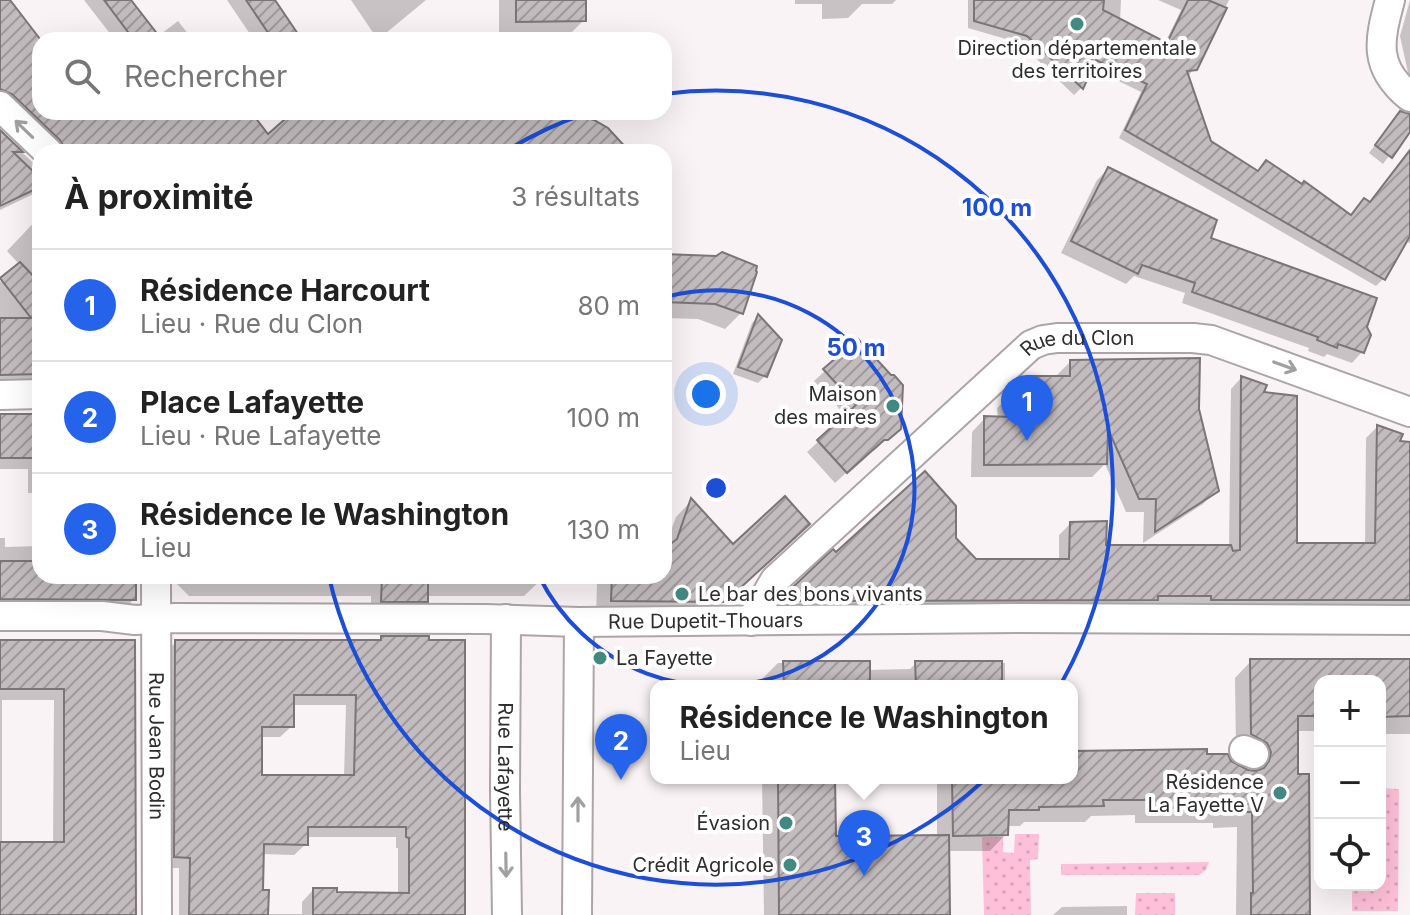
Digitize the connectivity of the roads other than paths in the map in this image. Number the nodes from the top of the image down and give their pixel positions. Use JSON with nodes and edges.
{"nodes":[{"id":1,"x":1390,"y":0,"type":"edge"},
{"id":2,"x":1410,"y":97,"type":"edge"},
{"id":3,"x":0,"y":106,"type":"edge"},
{"id":4,"x":40,"y":144,"type":"edge"},
{"id":5,"x":32,"y":394,"type":"edge"},
{"id":6,"x":0,"y":395,"type":"edge"},
{"id":7,"x":1410,"y":412,"type":"edge"},
{"id":8,"x":156,"y":584,"type":"edge"},
{"id":9,"x":0,"y":616,"type":"edge"},
{"id":10,"x":156,"y":618,"type":"junction"},
{"id":11,"x":506,"y":619,"type":"junction"},
{"id":12,"x":1410,"y":620,"type":"edge"},
{"id":13,"x":751,"y":621,"type":"junction"},
{"id":14,"x":579,"y":622,"type":"junction"},
{"id":15,"x":157,"y":915,"type":"edge"},
{"id":16,"x":507,"y":915,"type":"edge"},
{"id":17,"x":577,"y":915,"type":"edge"}],
"edges":[{"from":1,"to":2,"type":"street"},
{"from":4,"to":3,"type":"street","one_way":true},
{"from":5,"to":6,"type":"street"},
{"from":13,"to":7,"type":"street","name":"Rue du Clon","one_way":true},
{"from":8,"to":10,"type":"street","name":"Rue Jean Bodin"},
{"from":9,"to":10,"type":"street","name":"Rue Dupetit-Thouars"},
{"from":10,"to":11,"type":"street","name":"Rue Dupetit-Thouars"},
{"from":10,"to":15,"type":"street","name":"Rue Jean Bodin"},
{"from":11,"to":14,"type":"street","name":"Rue Dupetit-Thouars"},
{"from":11,"to":16,"type":"street","name":"Rue Lafayette","one_way":true},
{"from":12,"to":13,"type":"street","name":"Rue Dupetit-Thouars"},
{"from":13,"to":14,"type":"street","name":"Rue Dupetit-Thouars"},
{"from":17,"to":14,"type":"street","one_way":true}]}
